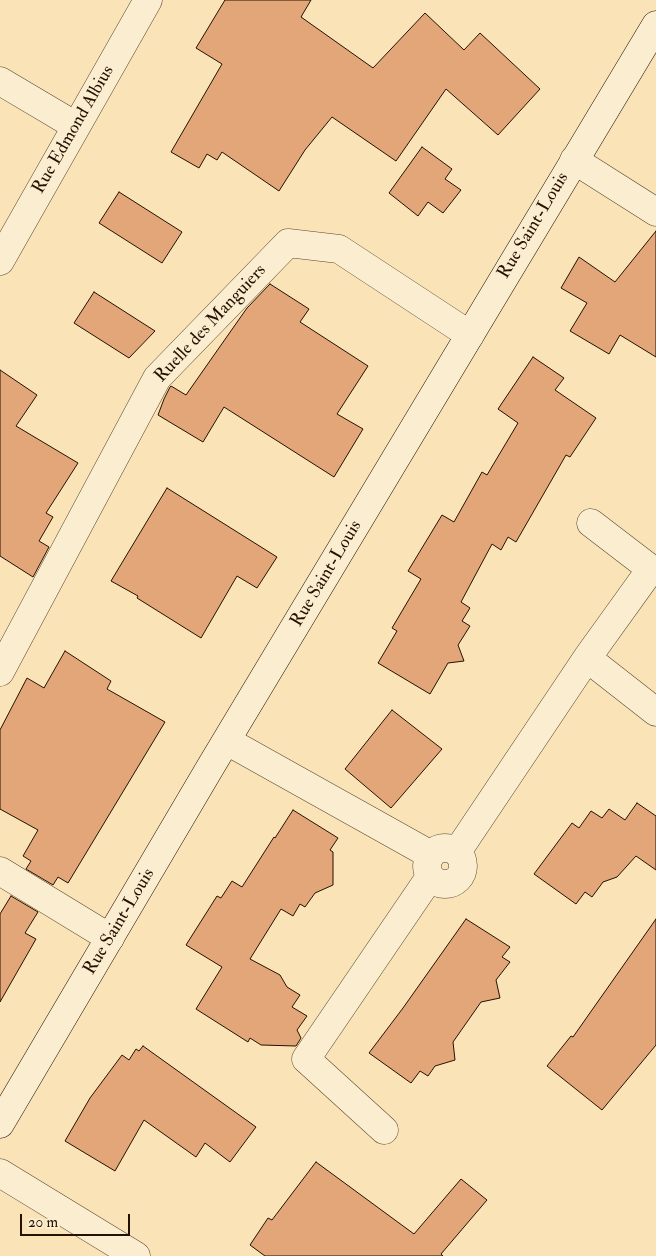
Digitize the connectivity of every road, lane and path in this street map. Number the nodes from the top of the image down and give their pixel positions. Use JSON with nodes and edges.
{"nodes":[{"id":1,"x":148,"y":0,"type":"edge"},
{"id":2,"x":656,"y":25,"type":"edge"},
{"id":3,"x":0,"y":81,"type":"edge"},
{"id":4,"x":76,"y":126,"type":"junction"},
{"id":5,"x":574,"y":160,"type":"junction"},
{"id":6,"x":656,"y":212,"type":"edge"},
{"id":7,"x":0,"y":261,"type":"edge"},
{"id":8,"x":470,"y":335,"type":"junction"},
{"id":9,"x":591,"y":523,"type":"dead end"},
{"id":10,"x":587,"y":658,"type":"junction"},
{"id":11,"x":0,"y":672,"type":"edge"},
{"id":12,"x":656,"y":712,"type":"edge"},
{"id":13,"x":227,"y":741,"type":"junction"},
{"id":14,"x":439,"y":861,"type":"junction"},
{"id":15,"x":0,"y":871,"type":"edge"},
{"id":16,"x":110,"y":938,"type":"junction"},
{"id":17,"x":0,"y":1124,"type":"edge"},
{"id":18,"x":384,"y":1130,"type":"dead end"},
{"id":19,"x":0,"y":1174,"type":"edge"},
{"id":20,"x":136,"y":1256,"type":"edge"}],
"edges":[{"from":1,"to":4,"type":"street","name":"Rue Edmond Albius"},
{"from":2,"to":5,"type":"street","name":"Rue Saint-Louis"},
{"from":3,"to":4,"type":"street"},
{"from":4,"to":7,"type":"street","name":"Rue Edmond Albius"},
{"from":5,"to":6,"type":"street"},
{"from":5,"to":8,"type":"street","name":"Rue Saint-Louis"},
{"from":8,"to":11,"type":"street","name":"Ruelle des Manguiers"},
{"from":8,"to":13,"type":"street","name":"Rue Saint-Louis"},
{"from":9,"to":10,"type":"street"},
{"from":10,"to":12,"type":"street"},
{"from":10,"to":14,"type":"street"},
{"from":13,"to":14,"type":"street"},
{"from":13,"to":16,"type":"street","name":"Rue Saint-Louis"},
{"from":14,"to":18,"type":"street"},
{"from":15,"to":16,"type":"street"},
{"from":16,"to":17,"type":"street","name":"Rue Saint-Louis"},
{"from":19,"to":20,"type":"street"}]}
